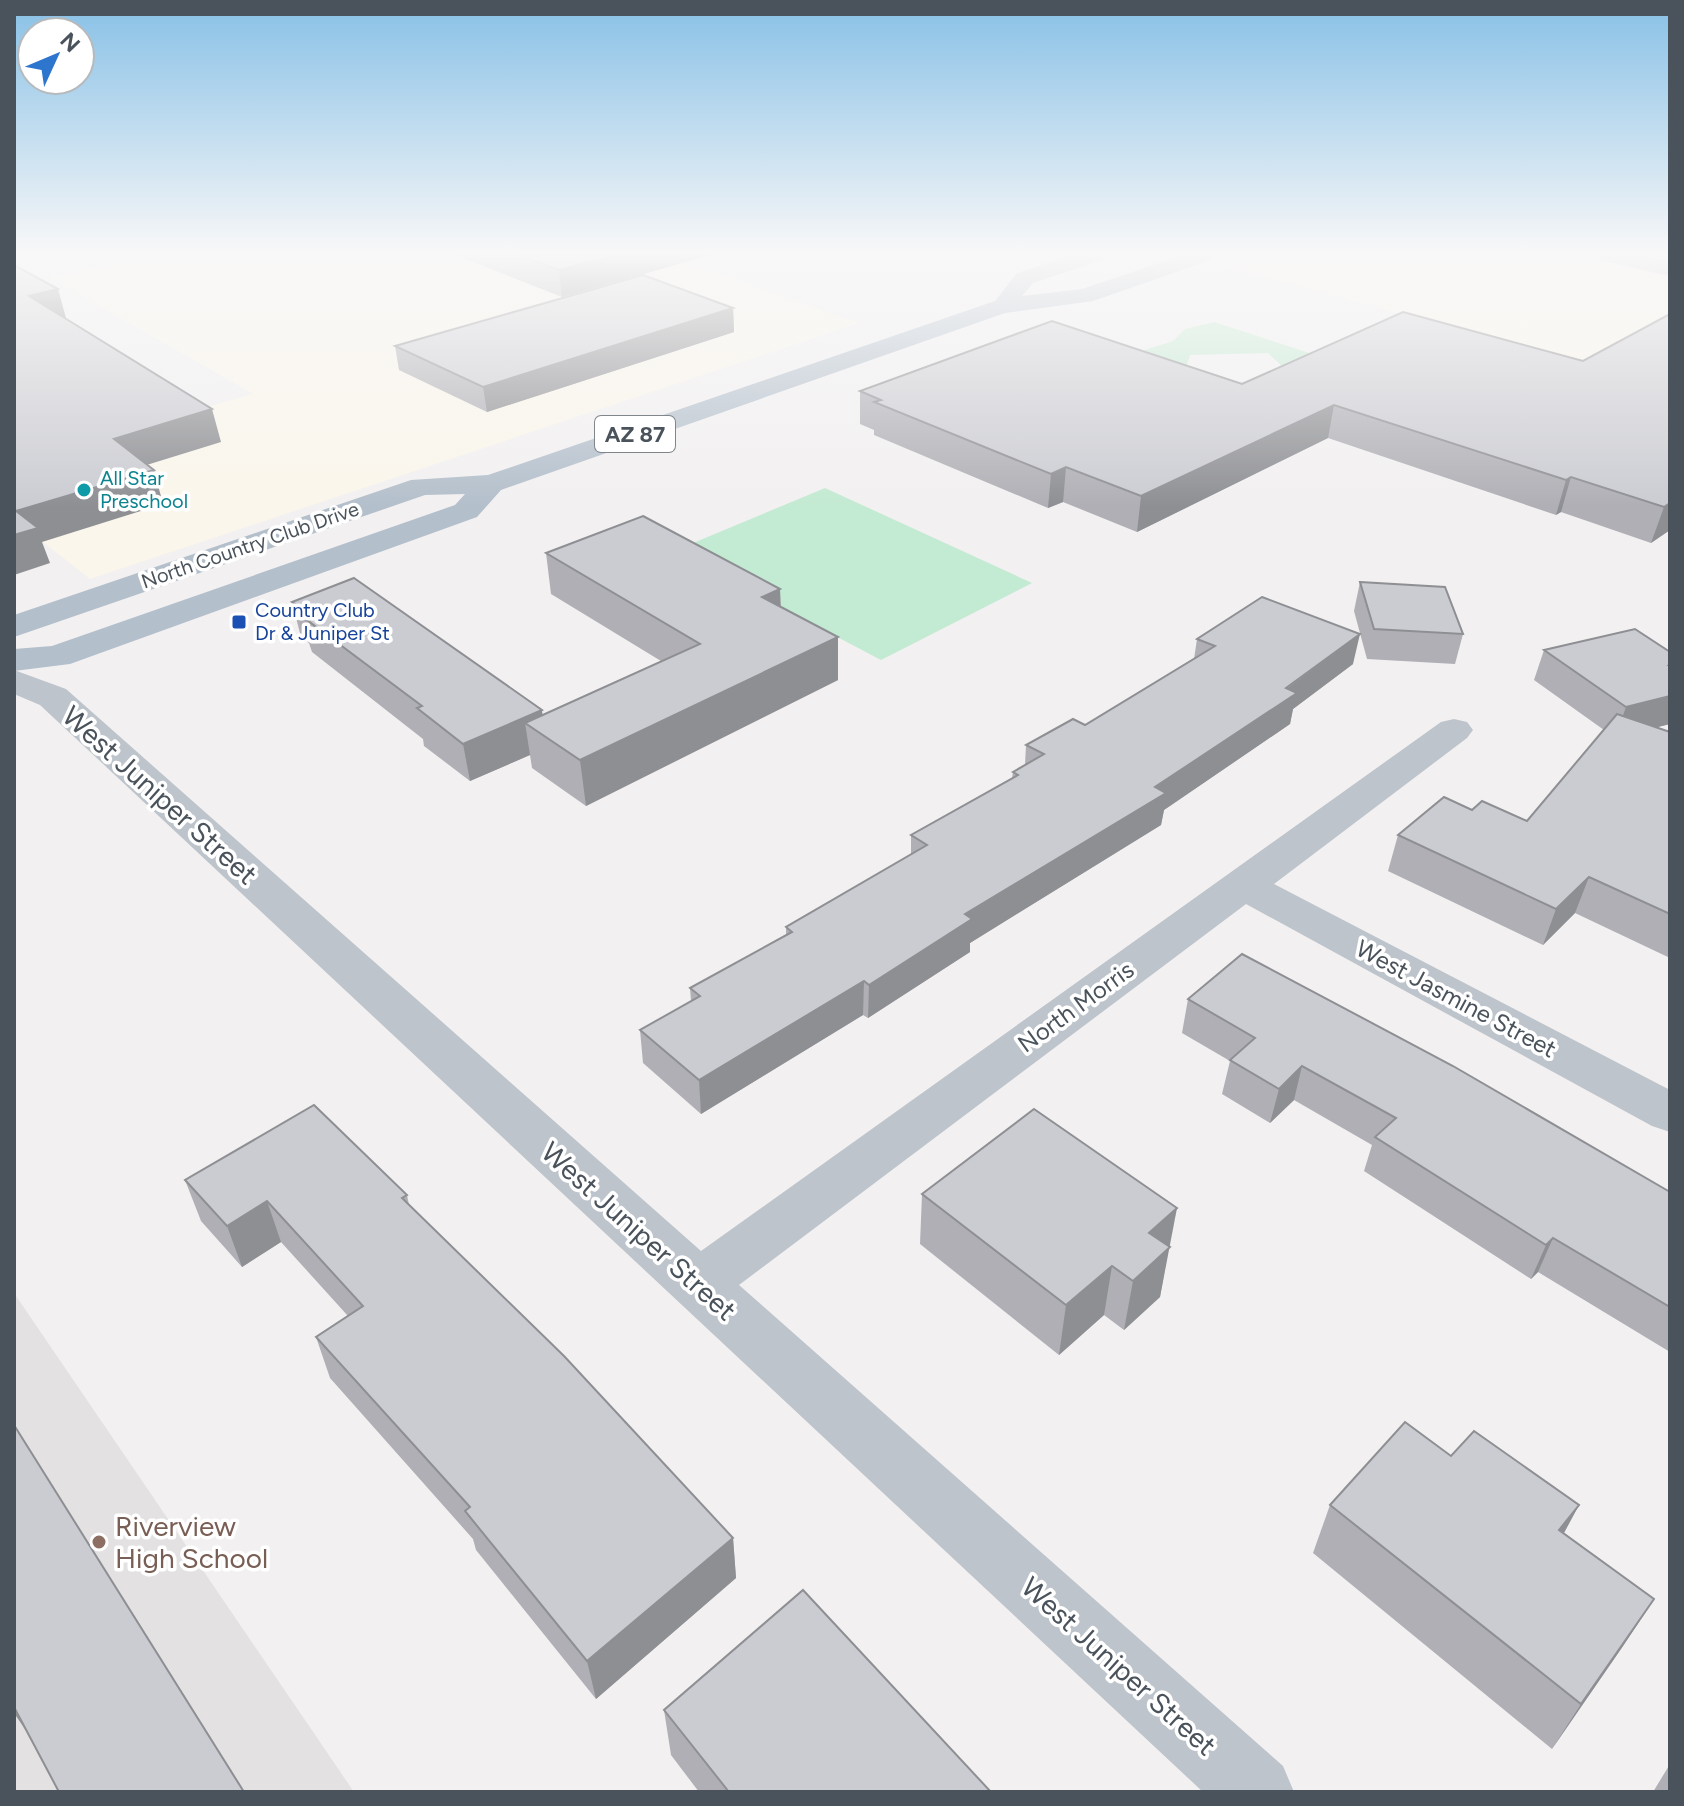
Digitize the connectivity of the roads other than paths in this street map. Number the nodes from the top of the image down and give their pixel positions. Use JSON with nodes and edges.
{"nodes":[{"id":1,"x":906,"y":339,"type":"edge"},
{"id":2,"x":491,"y":484,"type":"junction"},
{"id":3,"x":14,"y":627,"type":"edge"},
{"id":4,"x":14,"y":660,"type":"edge"},
{"id":5,"x":14,"y":681,"type":"edge"},
{"id":6,"x":1454,"y":730,"type":"dead end"},
{"id":7,"x":1243,"y":885,"type":"junction"},
{"id":8,"x":1670,"y":1113,"type":"edge"},
{"id":9,"x":698,"y":1284,"type":"junction"},
{"id":10,"x":1257,"y":1792,"type":"edge"}],
"edges":[{"from":1,"to":2,"type":"main road","name":"North Country Club Drive","number":"AZ 87"},
{"from":2,"to":3,"type":"main road","name":"North Country Club Drive","number":"AZ 87"},
{"from":2,"to":4,"type":"main road","name":"North Country Club Drive","number":"AZ 87"},
{"from":5,"to":9,"type":"street","name":"West Juniper Street"},
{"from":6,"to":7,"type":"street","name":"North Morris"},
{"from":7,"to":8,"type":"street","name":"West Jasmine Street"},
{"from":7,"to":9,"type":"street","name":"North Morris"},
{"from":9,"to":10,"type":"street","name":"West Juniper Street"}]}
